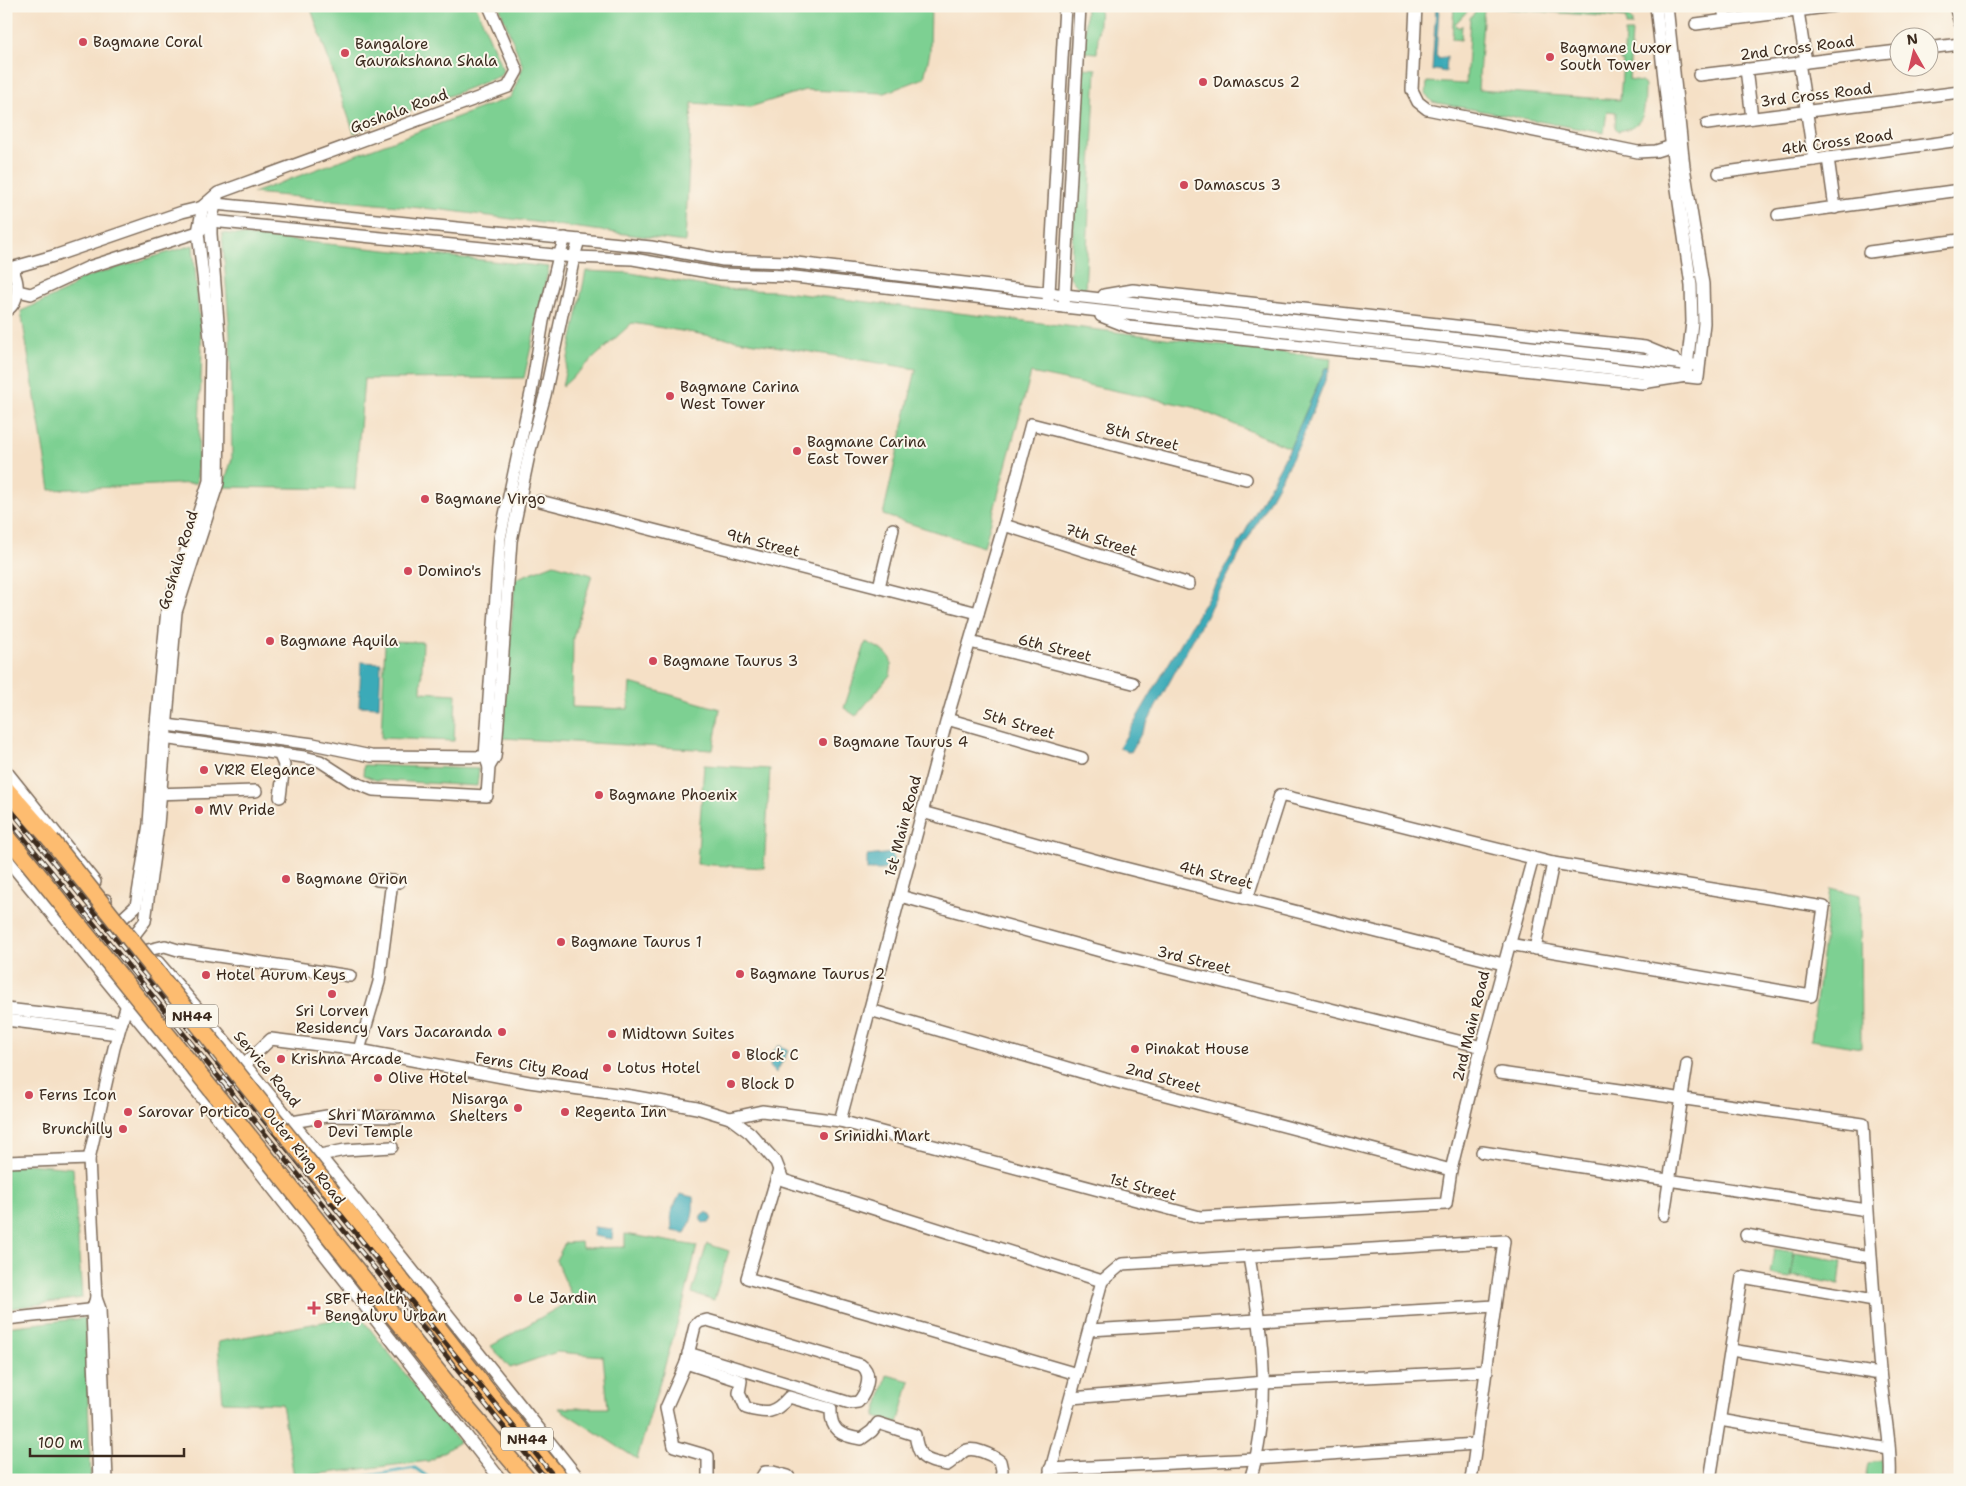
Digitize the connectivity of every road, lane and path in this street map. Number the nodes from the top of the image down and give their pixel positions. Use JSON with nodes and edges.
{"nodes":[{"id":1,"x":489,"y":6,"type":"edge"},
{"id":2,"x":1066,"y":6,"type":"edge"},
{"id":3,"x":1080,"y":6,"type":"edge"},
{"id":4,"x":1416,"y":6,"type":"edge"},
{"id":5,"x":1656,"y":6,"type":"edge"},
{"id":6,"x":1667,"y":6,"type":"edge"},
{"id":7,"x":1724,"y":6,"type":"edge"},
{"id":8,"x":1834,"y":6,"type":"edge"},
{"id":9,"x":1956,"y":6,"type":"edge"},
{"id":10,"x":1771,"y":10,"type":"edge"},
{"id":11,"x":1798,"y":11,"type":"junction"},
{"id":12,"x":1725,"y":20,"type":"junction"},
{"id":13,"x":1960,"y":23,"type":"edge"},
{"id":14,"x":1696,"y":24,"type":"dead end"},
{"id":15,"x":1960,"y":44,"type":"edge"},
{"id":16,"x":1938,"y":47,"type":"edge"},
{"id":17,"x":1888,"y":52,"type":"edge"},
{"id":18,"x":1802,"y":62,"type":"junction"},
{"id":19,"x":1746,"y":69,"type":"junction"},
{"id":20,"x":1699,"y":75,"type":"dead end"},
{"id":21,"x":1960,"y":92,"type":"edge"},
{"id":22,"x":1807,"y":111,"type":"junction"},
{"id":23,"x":1752,"y":118,"type":"junction"},
{"id":24,"x":1707,"y":124,"type":"dead end"},
{"id":25,"x":1960,"y":140,"type":"edge"},
{"id":26,"x":1672,"y":146,"type":"junction"},
{"id":27,"x":1828,"y":158,"type":"junction"},
{"id":28,"x":1814,"y":160,"type":"junction"},
{"id":29,"x":1719,"y":173,"type":"dead end"},
{"id":30,"x":1960,"y":190,"type":"edge"},
{"id":31,"x":212,"y":201,"type":"junction"},
{"id":32,"x":1835,"y":208,"type":"junction"},
{"id":33,"x":1778,"y":215,"type":"dead end"},
{"id":34,"x":211,"y":221,"type":"junction"},
{"id":35,"x":198,"y":232,"type":"junction"},
{"id":36,"x":566,"y":238,"type":"junction"},
{"id":37,"x":579,"y":240,"type":"junction"},
{"id":38,"x":1960,"y":240,"type":"edge"},
{"id":39,"x":1869,"y":252,"type":"dead end"},
{"id":40,"x":559,"y":256,"type":"junction"},
{"id":41,"x":574,"y":257,"type":"junction"},
{"id":42,"x":9,"y":266,"type":"edge"},
{"id":43,"x":18,"y":291,"type":"junction"},
{"id":44,"x":1065,"y":295,"type":"junction"},
{"id":45,"x":1087,"y":297,"type":"junction"},
{"id":46,"x":1048,"y":299,"type":"junction"},
{"id":47,"x":1064,"y":307,"type":"junction"},
{"id":48,"x":1086,"y":310,"type":"junction"},
{"id":49,"x":6,"y":311,"type":"edge"},
{"id":50,"x":1688,"y":364,"type":"junction"},
{"id":51,"x":1700,"y":366,"type":"junction"},
{"id":52,"x":1686,"y":376,"type":"junction"},
{"id":53,"x":1031,"y":424,"type":"joint"},
{"id":54,"x":1246,"y":479,"type":"dead end"},
{"id":55,"x":213,"y":482,"type":"junction"},
{"id":56,"x":540,"y":502,"type":"dead end"},
{"id":57,"x":1004,"y":525,"type":"junction"},
{"id":58,"x":893,"y":529,"type":"dead end"},
{"id":59,"x":1189,"y":584,"type":"dead end"},
{"id":60,"x":879,"y":588,"type":"junction"},
{"id":61,"x":978,"y":613,"type":"junction"},
{"id":62,"x":970,"y":642,"type":"junction"},
{"id":63,"x":1133,"y":683,"type":"dead end"},
{"id":64,"x":947,"y":719,"type":"junction"},
{"id":65,"x":160,"y":724,"type":"junction"},
{"id":66,"x":160,"y":737,"type":"junction"},
{"id":67,"x":279,"y":753,"type":"junction"},
{"id":68,"x":1082,"y":758,"type":"dead end"},
{"id":69,"x":489,"y":760,"type":"junction"},
{"id":70,"x":6,"y":771,"type":"edge"},
{"id":71,"x":6,"y":788,"type":"edge"},
{"id":72,"x":256,"y":791,"type":"dead end"},
{"id":73,"x":155,"y":794,"type":"junction"},
{"id":74,"x":280,"y":797,"type":"dead end"},
{"id":75,"x":922,"y":812,"type":"junction"},
{"id":76,"x":6,"y":835,"type":"edge"},
{"id":77,"x":6,"y":858,"type":"edge"},
{"id":78,"x":1533,"y":858,"type":"junction"},
{"id":79,"x":1553,"y":863,"type":"junction"},
{"id":80,"x":377,"y":880,"type":"dead end"},
{"id":81,"x":900,"y":896,"type":"junction"},
{"id":82,"x":108,"y":899,"type":"junction"},
{"id":83,"x":1247,"y":899,"type":"junction"},
{"id":84,"x":122,"y":918,"type":"junction"},
{"id":85,"x":67,"y":933,"type":"junction"},
{"id":86,"x":135,"y":934,"type":"junction"},
{"id":87,"x":1509,"y":944,"type":"junction"},
{"id":88,"x":148,"y":950,"type":"junction"},
{"id":89,"x":1535,"y":950,"type":"junction"},
{"id":90,"x":1503,"y":964,"type":"junction"},
{"id":91,"x":350,"y":976,"type":"dead end"},
{"id":92,"x":127,"y":1004,"type":"junction"},
{"id":93,"x":6,"y":1009,"type":"edge"},
{"id":94,"x":870,"y":1010,"type":"junction"},
{"id":95,"x":6,"y":1020,"type":"edge"},
{"id":96,"x":122,"y":1022,"type":"junction"},
{"id":97,"x":118,"y":1034,"type":"junction"},
{"id":98,"x":1482,"y":1047,"type":"junction"},
{"id":99,"x":358,"y":1050,"type":"junction"},
{"id":100,"x":244,"y":1064,"type":"junction"},
{"id":101,"x":1687,"y":1064,"type":"dead end"},
{"id":102,"x":1500,"y":1073,"type":"dead end"},
{"id":103,"x":1682,"y":1099,"type":"junction"},
{"id":104,"x":205,"y":1102,"type":"junction"},
{"id":105,"x":398,"y":1117,"type":"dead end"},
{"id":106,"x":730,"y":1118,"type":"junction"},
{"id":107,"x":824,"y":1119,"type":"joint"},
{"id":108,"x":840,"y":1121,"type":"junction"},
{"id":109,"x":292,"y":1122,"type":"junction"},
{"id":110,"x":392,"y":1147,"type":"dead end"},
{"id":111,"x":1482,"y":1152,"type":"dead end"},
{"id":112,"x":320,"y":1155,"type":"junction"},
{"id":113,"x":89,"y":1159,"type":"junction"},
{"id":114,"x":6,"y":1162,"type":"edge"},
{"id":115,"x":779,"y":1170,"type":"junction"},
{"id":116,"x":1451,"y":1170,"type":"junction"},
{"id":117,"x":1670,"y":1180,"type":"junction"},
{"id":118,"x":1446,"y":1204,"type":"joint"},
{"id":119,"x":1867,"y":1210,"type":"junction"},
{"id":120,"x":1664,"y":1216,"type":"dead end"},
{"id":121,"x":1746,"y":1235,"type":"dead end"},
{"id":122,"x":1249,"y":1257,"type":"junction"},
{"id":123,"x":1870,"y":1257,"type":"junction"},
{"id":124,"x":1102,"y":1281,"type":"junction"},
{"id":125,"x":1874,"y":1300,"type":"junction"},
{"id":126,"x":96,"y":1305,"type":"junction"},
{"id":127,"x":1495,"y":1306,"type":"junction"},
{"id":128,"x":6,"y":1319,"type":"edge"},
{"id":129,"x":1260,"y":1320,"type":"junction"},
{"id":130,"x":1090,"y":1330,"type":"junction"},
{"id":131,"x":1730,"y":1350,"type":"junction"},
{"id":132,"x":687,"y":1358,"type":"junction"},
{"id":133,"x":1487,"y":1371,"type":"junction"},
{"id":134,"x":1077,"y":1374,"type":"junction"},
{"id":135,"x":1880,"y":1374,"type":"junction"},
{"id":136,"x":1265,"y":1382,"type":"junction"},
{"id":137,"x":813,"y":1391,"type":"junction"},
{"id":138,"x":1071,"y":1398,"type":"junction"},
{"id":139,"x":810,"y":1403,"type":"junction"},
{"id":140,"x":1720,"y":1420,"type":"junction"},
{"id":141,"x":1476,"y":1444,"type":"junction"},
{"id":142,"x":1889,"y":1450,"type":"junction"},
{"id":143,"x":1256,"y":1459,"type":"junction"},
{"id":144,"x":1049,"y":1474,"type":"edge"},
{"id":145,"x":99,"y":1480,"type":"edge"},
{"id":146,"x":107,"y":1480,"type":"edge"},
{"id":147,"x":501,"y":1480,"type":"edge"},
{"id":148,"x":528,"y":1480,"type":"edge"},
{"id":149,"x":561,"y":1480,"type":"edge"},
{"id":150,"x":580,"y":1480,"type":"edge"},
{"id":151,"x":708,"y":1480,"type":"edge"},
{"id":152,"x":760,"y":1480,"type":"edge"},
{"id":153,"x":791,"y":1480,"type":"edge"},
{"id":154,"x":1001,"y":1480,"type":"edge"},
{"id":155,"x":1250,"y":1480,"type":"edge"},
{"id":156,"x":1471,"y":1480,"type":"edge"},
{"id":157,"x":1710,"y":1480,"type":"edge"},
{"id":158,"x":1890,"y":1480,"type":"edge"}],
"edges":[{"from":1,"to":31,"type":"street","name":"Goshala Road"},
{"from":2,"to":46,"type":"street"},
{"from":3,"to":44,"type":"street"},
{"from":4,"to":26,"type":"street"},
{"from":5,"to":26,"type":"street"},
{"from":6,"to":51,"type":"street"},
{"from":7,"to":12,"type":"street"},
{"from":8,"to":11,"type":"street"},
{"from":9,"to":13,"type":"street"},
{"from":10,"to":11,"type":"street"},
{"from":10,"to":12,"type":"street"},
{"from":11,"to":18,"type":"street"},
{"from":12,"to":14,"type":"street"},
{"from":15,"to":16,"type":"street"},
{"from":17,"to":18,"type":"street","name":"2nd Cross Road"},
{"from":18,"to":19,"type":"street","name":"2nd Cross Road"},
{"from":18,"to":22,"type":"street"},
{"from":19,"to":20,"type":"street","name":"2nd Cross Road"},
{"from":19,"to":23,"type":"street"},
{"from":21,"to":22,"type":"street","name":"3rd Cross Road"},
{"from":22,"to":23,"type":"street","name":"3rd Cross Road"},
{"from":22,"to":28,"type":"street"},
{"from":23,"to":24,"type":"street","name":"3rd Cross Road"},
{"from":25,"to":27,"type":"street","name":"4th Cross Road"},
{"from":26,"to":50,"type":"street"},
{"from":27,"to":28,"type":"street","name":"4th Cross Road"},
{"from":27,"to":32,"type":"street"},
{"from":28,"to":29,"type":"street","name":"4th Cross Road"},
{"from":30,"to":32,"type":"street"},
{"from":31,"to":34,"type":"street","name":"Goshala Road"},
{"from":31,"to":35,"type":"street","name":"Goshala Road"},
{"from":31,"to":36,"type":"street"},
{"from":31,"to":42,"type":"street"},
{"from":32,"to":33,"type":"street"},
{"from":34,"to":35,"type":"street"},
{"from":34,"to":40,"type":"street"},
{"from":34,"to":55,"type":"street","name":"Goshala Road"},
{"from":35,"to":43,"type":"street"},
{"from":35,"to":55,"type":"street","name":"Goshala Road"},
{"from":36,"to":37,"type":"street"},
{"from":36,"to":40,"type":"street"},
{"from":37,"to":41,"type":"street"},
{"from":37,"to":46,"type":"street"},
{"from":38,"to":39,"type":"street"},
{"from":40,"to":41,"type":"street"},
{"from":40,"to":69,"type":"street"},
{"from":41,"to":46,"type":"street"},
{"from":41,"to":69,"type":"street"},
{"from":42,"to":43,"type":"street"},
{"from":43,"to":49,"type":"street"},
{"from":44,"to":45,"type":"street"},
{"from":44,"to":46,"type":"street"},
{"from":44,"to":47,"type":"street"},
{"from":45,"to":50,"type":"street"},
{"from":45,"to":50,"type":"street"},
{"from":46,"to":47,"type":"street"},
{"from":47,"to":48,"type":"street"},
{"from":48,"to":52,"type":"street"},
{"from":48,"to":52,"type":"street"},
{"from":50,"to":51,"type":"street"},
{"from":50,"to":52,"type":"street"},
{"from":51,"to":52,"type":"street"},
{"from":53,"to":54,"type":"street","name":"8th Street"},
{"from":53,"to":57,"type":"street","name":"1st Main Road"},
{"from":55,"to":65,"type":"street","name":"Goshala Road"},
{"from":56,"to":60,"type":"street","name":"9th Street"},
{"from":57,"to":59,"type":"street","name":"7th Street"},
{"from":57,"to":61,"type":"street","name":"1st Main Road"},
{"from":58,"to":60,"type":"street"},
{"from":60,"to":61,"type":"street","name":"9th Street"},
{"from":61,"to":62,"type":"street","name":"1st Main Road"},
{"from":62,"to":63,"type":"street","name":"6th Street"},
{"from":62,"to":64,"type":"street","name":"1st Main Road"},
{"from":64,"to":68,"type":"street","name":"5th Street"},
{"from":64,"to":75,"type":"street","name":"1st Main Road"},
{"from":65,"to":66,"type":"street","name":"Goshala Road"},
{"from":65,"to":69,"type":"street"},
{"from":66,"to":67,"type":"street"},
{"from":66,"to":73,"type":"street","name":"Goshala Road"},
{"from":67,"to":69,"type":"street"},
{"from":67,"to":74,"type":"street"},
{"from":70,"to":82,"type":"street","name":"Service Road"},
{"from":71,"to":149,"type":"highway","name":"Outer Ring Road","number":"NH44","bridge":true},
{"from":72,"to":73,"type":"street"},
{"from":73,"to":84,"type":"street","name":"Goshala Road"},
{"from":73,"to":86,"type":"street","name":"Goshala Road"},
{"from":75,"to":81,"type":"street","name":"1st Main Road"},
{"from":75,"to":83,"type":"street","name":"4th Street"},
{"from":76,"to":148,"type":"highway","name":"Outer Ring Road","number":"NH44","bridge":true},
{"from":77,"to":85,"type":"street"},
{"from":78,"to":79,"type":"street"},
{"from":78,"to":83,"type":"street"},
{"from":78,"to":87,"type":"street","name":"2nd Main Road"},
{"from":79,"to":89,"type":"street"},
{"from":79,"to":89,"type":"street"},
{"from":80,"to":99,"type":"street"},
{"from":81,"to":94,"type":"street","name":"1st Main Road"},
{"from":81,"to":98,"type":"street","name":"3rd Street"},
{"from":82,"to":84,"type":"street","name":"Service Road"},
{"from":82,"to":85,"type":"street"},
{"from":83,"to":90,"type":"street","name":"4th Street"},
{"from":84,"to":86,"type":"street","name":"Service Road"},
{"from":85,"to":92,"type":"street"},
{"from":86,"to":88,"type":"street","name":"Service Road"},
{"from":87,"to":89,"type":"street"},
{"from":87,"to":90,"type":"street","name":"2nd Main Road"},
{"from":88,"to":91,"type":"street"},
{"from":88,"to":100,"type":"street","name":"Service Road"},
{"from":90,"to":98,"type":"street","name":"2nd Main Road"},
{"from":92,"to":96,"type":"street"},
{"from":92,"to":104,"type":"street"},
{"from":93,"to":96,"type":"street"},
{"from":94,"to":108,"type":"street","name":"1st Main Road"},
{"from":94,"to":116,"type":"street","name":"2nd Street"},
{"from":95,"to":97,"type":"street"},
{"from":96,"to":97,"type":"street"},
{"from":97,"to":113,"type":"street"},
{"from":98,"to":116,"type":"street","name":"2nd Main Road"},
{"from":99,"to":100,"type":"street","name":"Ferns City Road"},
{"from":99,"to":106,"type":"street","name":"Ferns City Road"},
{"from":100,"to":104,"type":"street"},
{"from":100,"to":109,"type":"street","name":"Service Road"},
{"from":101,"to":103,"type":"street"},
{"from":102,"to":103,"type":"street"},
{"from":103,"to":117,"type":"street"},
{"from":103,"to":119,"type":"street"},
{"from":104,"to":147,"type":"street"},
{"from":105,"to":109,"type":"street"},
{"from":106,"to":107,"type":"street","name":"Ferns City Road"},
{"from":106,"to":115,"type":"street"},
{"from":107,"to":108,"type":"street","name":"1st Street"},
{"from":108,"to":118,"type":"street","name":"1st Street"},
{"from":109,"to":112,"type":"street","name":"Service Road"},
{"from":110,"to":112,"type":"street"},
{"from":111,"to":117,"type":"street"},
{"from":112,"to":150,"type":"street","name":"Service Road"},
{"from":113,"to":114,"type":"street"},
{"from":113,"to":126,"type":"street"},
{"from":115,"to":124,"type":"street"},
{"from":115,"to":134,"type":"street"},
{"from":116,"to":118,"type":"street","name":"2nd Main Road"},
{"from":117,"to":119,"type":"street"},
{"from":117,"to":120,"type":"street"},
{"from":119,"to":123,"type":"street"},
{"from":121,"to":123,"type":"street"},
{"from":122,"to":124,"type":"street"},
{"from":122,"to":127,"type":"street"},
{"from":122,"to":129,"type":"street"},
{"from":123,"to":125,"type":"street"},
{"from":124,"to":130,"type":"street"},
{"from":125,"to":131,"type":"street"},
{"from":125,"to":135,"type":"street"},
{"from":126,"to":128,"type":"street"},
{"from":126,"to":145,"type":"street"},
{"from":126,"to":146,"type":"street"},
{"from":127,"to":129,"type":"street"},
{"from":127,"to":133,"type":"street"},
{"from":129,"to":130,"type":"street"},
{"from":129,"to":136,"type":"street"},
{"from":130,"to":134,"type":"street"},
{"from":131,"to":135,"type":"street"},
{"from":131,"to":140,"type":"street"},
{"from":132,"to":137,"type":"street"},
{"from":132,"to":137,"type":"street"},
{"from":132,"to":139,"type":"street"},
{"from":132,"to":151,"type":"street"},
{"from":133,"to":136,"type":"street"},
{"from":133,"to":141,"type":"street"},
{"from":134,"to":138,"type":"street"},
{"from":135,"to":142,"type":"street"},
{"from":136,"to":138,"type":"street"},
{"from":136,"to":143,"type":"street"},
{"from":137,"to":139,"type":"street"},
{"from":138,"to":144,"type":"street"},
{"from":139,"to":154,"type":"street"},
{"from":140,"to":142,"type":"street"},
{"from":140,"to":157,"type":"street"},
{"from":141,"to":143,"type":"street"},
{"from":141,"to":156,"type":"street"},
{"from":142,"to":158,"type":"street"},
{"from":143,"to":144,"type":"street"},
{"from":143,"to":155,"type":"street"},
{"from":152,"to":153,"type":"street"}]}
